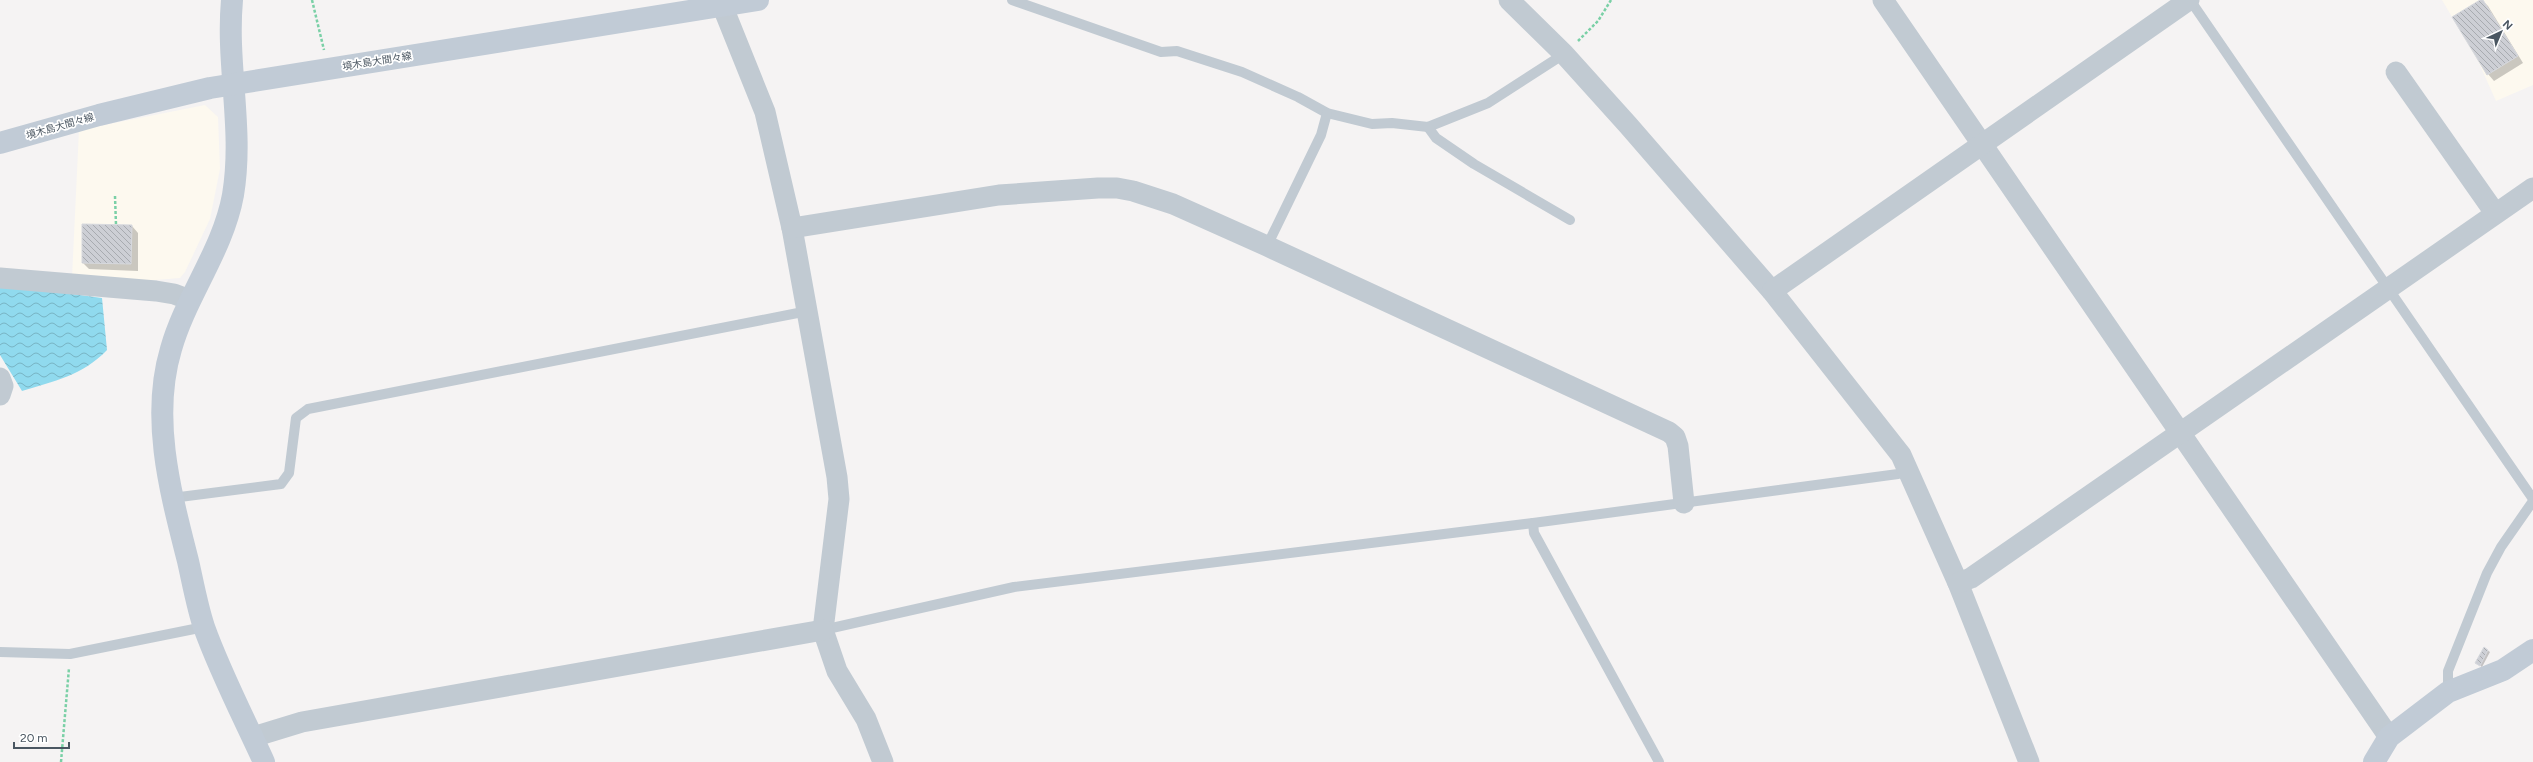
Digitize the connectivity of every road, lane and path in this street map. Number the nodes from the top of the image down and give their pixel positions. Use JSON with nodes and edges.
{"nodes":[{"id":1,"x":232,"y":0,"type":"edge"},
{"id":2,"x":312,"y":0,"type":"edge"},
{"id":3,"x":758,"y":0,"type":"edge"},
{"id":4,"x":1012,"y":0,"type":"edge"},
{"id":5,"x":1509,"y":0,"type":"edge"},
{"id":6,"x":1611,"y":0,"type":"edge"},
{"id":7,"x":1884,"y":0,"type":"edge"},
{"id":8,"x":2190,"y":0,"type":"edge"},
{"id":9,"x":722,"y":5,"type":"junction"},
{"id":10,"x":1564,"y":54,"type":"junction"},
{"id":11,"x":328,"y":69,"type":"junction"},
{"id":12,"x":2396,"y":72,"type":"dead end"},
{"id":13,"x":232,"y":84,"type":"junction"},
{"id":14,"x":1327,"y":113,"type":"junction"},
{"id":15,"x":1428,"y":127,"type":"junction"},
{"id":16,"x":0,"y":143,"type":"edge"},
{"id":17,"x":1982,"y":143,"type":"junction"},
{"id":18,"x":2533,"y":188,"type":"edge"},
{"id":19,"x":115,"y":196,"type":"dead end"},
{"id":20,"x":2495,"y":213,"type":"junction"},
{"id":21,"x":1570,"y":220,"type":"dead end"},
{"id":22,"x":116,"y":225,"type":"dead end"},
{"id":23,"x":792,"y":228,"type":"junction"},
{"id":24,"x":1267,"y":246,"type":"junction"},
{"id":25,"x":0,"y":278,"type":"edge"},
{"id":26,"x":2389,"y":289,"type":"junction"},
{"id":27,"x":1772,"y":291,"type":"junction"},
{"id":28,"x":190,"y":300,"type":"junction"},
{"id":29,"x":808,"y":311,"type":"junction"},
{"id":30,"x":0,"y":378,"type":"edge"},
{"id":31,"x":0,"y":395,"type":"edge"},
{"id":32,"x":2180,"y":432,"type":"junction"},
{"id":33,"x":1909,"y":469,"type":"junction"},
{"id":34,"x":172,"y":498,"type":"junction"},
{"id":35,"x":2533,"y":500,"type":"edge"},
{"id":36,"x":1684,"y":503,"type":"junction"},
{"id":37,"x":1533,"y":523,"type":"junction"},
{"id":38,"x":1958,"y":583,"type":"junction"},
{"id":39,"x":204,"y":627,"type":"junction"},
{"id":40,"x":823,"y":630,"type":"junction"},
{"id":41,"x":2533,"y":650,"type":"edge"},
{"id":42,"x":0,"y":652,"type":"edge"},
{"id":43,"x":70,"y":654,"type":"junction"},
{"id":44,"x":2448,"y":692,"type":"junction"},
{"id":45,"x":253,"y":737,"type":"junction"},
{"id":46,"x":2389,"y":737,"type":"junction"},
{"id":47,"x":61,"y":762,"type":"edge"},
{"id":48,"x":264,"y":762,"type":"edge"},
{"id":49,"x":883,"y":762,"type":"edge"},
{"id":50,"x":1659,"y":762,"type":"edge"},
{"id":51,"x":2029,"y":762,"type":"edge"},
{"id":52,"x":2374,"y":762,"type":"edge"}],
"edges":[{"from":1,"to":13,"type":"street"},
{"from":2,"to":11,"type":"path"},
{"from":3,"to":9,"type":"street","name":"境木島大間々線"},
{"from":4,"to":14,"type":"lane"},
{"from":5,"to":10,"type":"street"},
{"from":6,"to":10,"type":"path"},
{"from":7,"to":17,"type":"street"},
{"from":8,"to":17,"type":"street"},
{"from":8,"to":26,"type":"lane"},
{"from":9,"to":11,"type":"street","name":"境木島大間々線"},
{"from":9,"to":23,"type":"street"},
{"from":10,"to":15,"type":"lane"},
{"from":10,"to":27,"type":"street"},
{"from":11,"to":13,"type":"street","name":"境木島大間々線"},
{"from":12,"to":20,"type":"street"},
{"from":13,"to":16,"type":"street","name":"境木島大間々線"},
{"from":13,"to":28,"type":"street"},
{"from":14,"to":15,"type":"lane"},
{"from":14,"to":24,"type":"lane"},
{"from":15,"to":21,"type":"lane"},
{"from":17,"to":27,"type":"street"},
{"from":17,"to":32,"type":"street"},
{"from":18,"to":20,"type":"street"},
{"from":19,"to":22,"type":"path"},
{"from":20,"to":26,"type":"street"},
{"from":23,"to":24,"type":"street"},
{"from":23,"to":29,"type":"street"},
{"from":24,"to":36,"type":"street"},
{"from":25,"to":28,"type":"street"},
{"from":26,"to":32,"type":"street"},
{"from":26,"to":35,"type":"lane"},
{"from":27,"to":33,"type":"street"},
{"from":28,"to":34,"type":"street"},
{"from":29,"to":34,"type":"lane"},
{"from":29,"to":40,"type":"street"},
{"from":30,"to":31,"type":"street"},
{"from":32,"to":38,"type":"street"},
{"from":32,"to":46,"type":"street"},
{"from":33,"to":36,"type":"lane"},
{"from":33,"to":38,"type":"street"},
{"from":34,"to":39,"type":"street"},
{"from":35,"to":44,"type":"lane"},
{"from":36,"to":37,"type":"lane"},
{"from":37,"to":40,"type":"lane"},
{"from":37,"to":50,"type":"lane"},
{"from":38,"to":51,"type":"street"},
{"from":39,"to":43,"type":"lane"},
{"from":39,"to":45,"type":"street"},
{"from":40,"to":45,"type":"street"},
{"from":40,"to":49,"type":"street"},
{"from":41,"to":44,"type":"street"},
{"from":42,"to":43,"type":"lane"},
{"from":43,"to":47,"type":"path"},
{"from":44,"to":46,"type":"street"},
{"from":45,"to":48,"type":"street"},
{"from":46,"to":52,"type":"street"}]}
